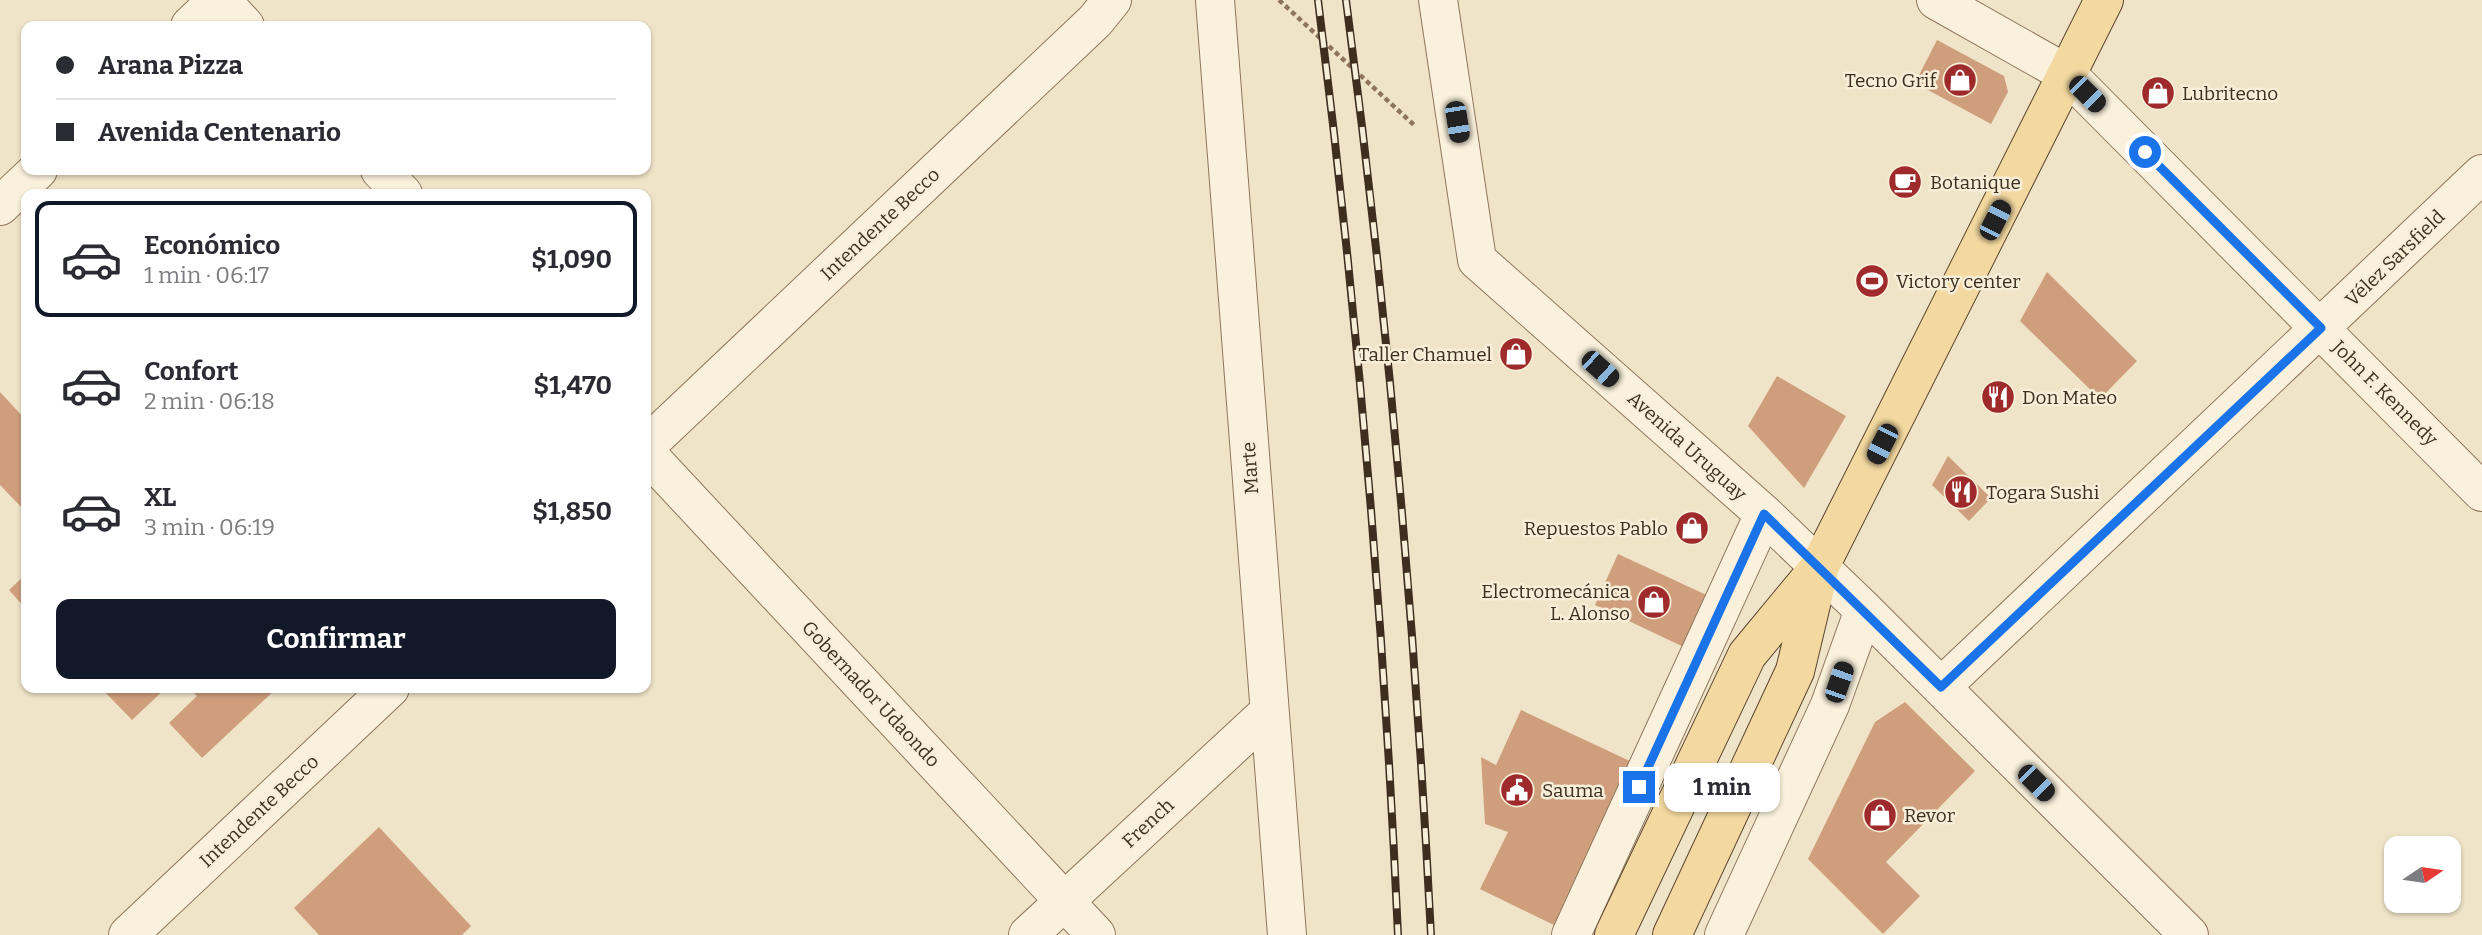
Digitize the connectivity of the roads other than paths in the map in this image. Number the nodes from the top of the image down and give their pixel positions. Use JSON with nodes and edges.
{"nodes":[{"id":1,"x":219,"y":0,"type":"edge"},
{"id":2,"x":1112,"y":0,"type":"edge"},
{"id":3,"x":1215,"y":0,"type":"edge"},
{"id":4,"x":1438,"y":0,"type":"edge"},
{"id":5,"x":1936,"y":0,"type":"edge"},
{"id":6,"x":2104,"y":0,"type":"edge"},
{"id":7,"x":196,"y":21,"type":"edge"},
{"id":8,"x":240,"y":21,"type":"edge"},
{"id":9,"x":2067,"y":74,"type":"junction"},
{"id":10,"x":2482,"y":174,"type":"edge"},
{"id":11,"x":33,"y":175,"type":"edge"},
{"id":12,"x":385,"y":175,"type":"edge"},
{"id":13,"x":398,"y":189,"type":"edge"},
{"id":14,"x":0,"y":206,"type":"edge"},
{"id":15,"x":2321,"y":328,"type":"junction"},
{"id":16,"x":651,"y":441,"type":"edge"},
{"id":17,"x":651,"y":458,"type":"edge"},
{"id":18,"x":2482,"y":492,"type":"edge"},
{"id":19,"x":1764,"y":514,"type":"junction"},
{"id":20,"x":1819,"y":568,"type":"junction"},
{"id":21,"x":1864,"y":610,"type":"junction"},
{"id":22,"x":1941,"y":687,"type":"junction"},
{"id":23,"x":385,"y":693,"type":"edge"},
{"id":24,"x":1269,"y":712,"type":"junction"},
{"id":25,"x":1064,"y":900,"type":"junction"},
{"id":26,"x":128,"y":935,"type":"edge"},
{"id":27,"x":1028,"y":935,"type":"edge"},
{"id":28,"x":1096,"y":935,"type":"edge"},
{"id":29,"x":1287,"y":935,"type":"edge"},
{"id":30,"x":1571,"y":935,"type":"edge"},
{"id":31,"x":1614,"y":935,"type":"edge"},
{"id":32,"x":1672,"y":935,"type":"edge"},
{"id":33,"x":1724,"y":935,"type":"edge"},
{"id":34,"x":2189,"y":935,"type":"edge"}],
"edges":[{"from":1,"to":7,"type":"street"},
{"from":1,"to":8,"type":"street"},
{"from":2,"to":16,"type":"street","name":"Intendente Becco"},
{"from":3,"to":24,"type":"street","name":"Marte"},
{"from":4,"to":19,"type":"street","name":"Avenida Uruguay"},
{"from":5,"to":9,"type":"street","name":"John F. Kennedy"},
{"from":6,"to":9,"type":"main road"},
{"from":9,"to":15,"type":"street","name":"John F. Kennedy"},
{"from":9,"to":20,"type":"main road"},
{"from":10,"to":15,"type":"street","name":"Vélez Sarsfield"},
{"from":11,"to":14,"type":"street"},
{"from":12,"to":13,"type":"street"},
{"from":15,"to":18,"type":"street","name":"John F. Kennedy"},
{"from":15,"to":22,"type":"street","name":"Vélez Sarsfield"},
{"from":17,"to":25,"type":"street","name":"Gobernador Udaondo"},
{"from":19,"to":20,"type":"street","name":"Avenida Uruguay"},
{"from":19,"to":30,"type":"street"},
{"from":20,"to":21,"type":"street","name":"Avenida Uruguay"},
{"from":20,"to":31,"type":"main road"},
{"from":20,"to":32,"type":"main road"},
{"from":21,"to":22,"type":"street","name":"Avenida Uruguay"},
{"from":21,"to":33,"type":"street"},
{"from":22,"to":34,"type":"street","name":"Avenida Uruguay"},
{"from":23,"to":26,"type":"street","name":"Intendente Becco"},
{"from":24,"to":25,"type":"street","name":"French"},
{"from":24,"to":29,"type":"street","name":"Marte"},
{"from":25,"to":27,"type":"street","name":"French"},
{"from":25,"to":28,"type":"street","name":"Gobernador Udaondo"}]}
